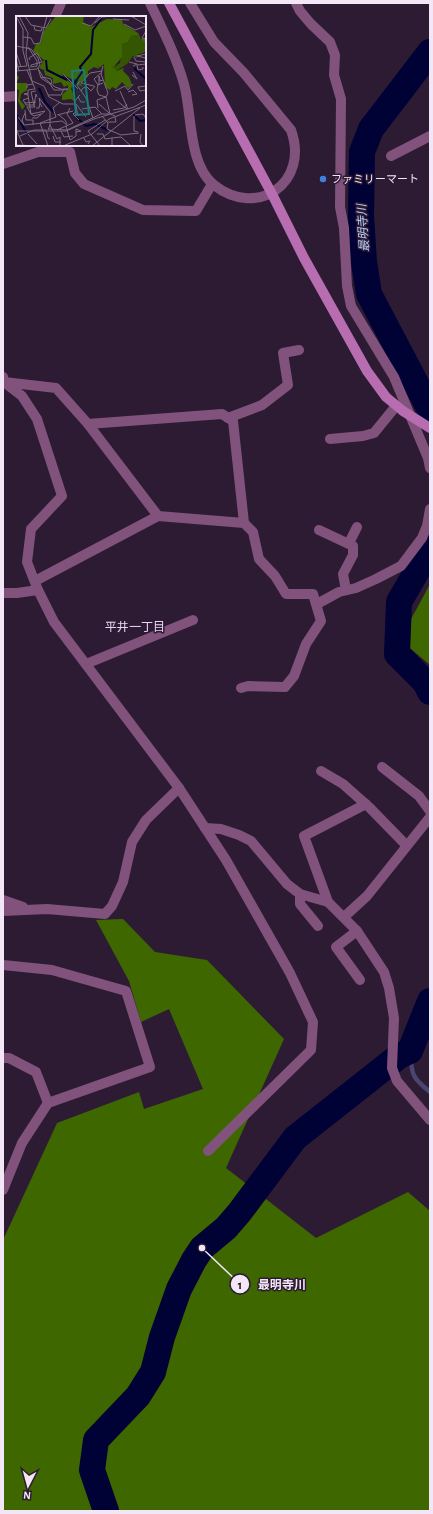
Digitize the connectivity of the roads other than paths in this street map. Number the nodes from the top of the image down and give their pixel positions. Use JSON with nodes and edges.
{"nodes":[{"id":1,"x":61,"y":3,"type":"edge"},
{"id":2,"x":150,"y":3,"type":"edge"},
{"id":3,"x":169,"y":3,"type":"edge"},
{"id":4,"x":190,"y":3,"type":"edge"},
{"id":5,"x":296,"y":3,"type":"edge"},
{"id":6,"x":55,"y":16,"type":"edge"},
{"id":7,"x":16,"y":96,"type":"edge"},
{"id":8,"x":3,"y":97,"type":"edge"},
{"id":9,"x":430,"y":136,"type":"edge"},
{"id":10,"x":38,"y":148,"type":"edge"},
{"id":11,"x":391,"y":156,"type":"dead end"},
{"id":12,"x":3,"y":164,"type":"edge"},
{"id":13,"x":212,"y":184,"type":"junction"},
{"id":14,"x":272,"y":194,"type":"junction"},
{"id":15,"x":299,"y":350,"type":"dead end"},
{"id":16,"x":4,"y":379,"type":"edge"},
{"id":17,"x":400,"y":408,"type":"junction"},
{"id":18,"x":228,"y":418,"type":"junction"},
{"id":19,"x":88,"y":424,"type":"junction"},
{"id":20,"x":430,"y":428,"type":"edge"},
{"id":21,"x":330,"y":439,"type":"dead end"},
{"id":22,"x":430,"y":468,"type":"edge"},
{"id":23,"x":430,"y":509,"type":"edge"},
{"id":24,"x":158,"y":516,"type":"junction"},
{"id":25,"x":244,"y":523,"type":"junction"},
{"id":26,"x":357,"y":527,"type":"dead end"},
{"id":27,"x":319,"y":530,"type":"dead end"},
{"id":28,"x":349,"y":544,"type":"junction"},
{"id":29,"x":36,"y":585,"type":"junction"},
{"id":30,"x":346,"y":590,"type":"junction"},
{"id":31,"x":3,"y":593,"type":"edge"},
{"id":32,"x":317,"y":604,"type":"junction"},
{"id":33,"x":193,"y":620,"type":"dead end"},
{"id":34,"x":86,"y":664,"type":"junction"},
{"id":35,"x":241,"y":688,"type":"dead end"},
{"id":36,"x":382,"y":767,"type":"dead end"},
{"id":37,"x":321,"y":771,"type":"dead end"},
{"id":38,"x":179,"y":788,"type":"junction"},
{"id":39,"x":366,"y":804,"type":"junction"},
{"id":40,"x":430,"y":811,"type":"edge"},
{"id":41,"x":430,"y":817,"type":"edge"},
{"id":42,"x":205,"y":828,"type":"junction"},
{"id":43,"x":406,"y":845,"type":"junction"},
{"id":44,"x":300,"y":894,"type":"junction"},
{"id":45,"x":3,"y":900,"type":"edge"},
{"id":46,"x":328,"y":902,"type":"junction"},
{"id":47,"x":30,"y":910,"type":"junction"},
{"id":48,"x":3,"y":911,"type":"edge"},
{"id":49,"x":344,"y":917,"type":"junction"},
{"id":50,"x":318,"y":926,"type":"dead end"},
{"id":51,"x":357,"y":931,"type":"junction"},
{"id":52,"x":3,"y":965,"type":"edge"},
{"id":53,"x":360,"y":980,"type":"dead end"},
{"id":54,"x":3,"y":1058,"type":"edge"},
{"id":55,"x":48,"y":1103,"type":"junction"},
{"id":56,"x":430,"y":1120,"type":"edge"},
{"id":57,"x":208,"y":1152,"type":"dead end"},
{"id":58,"x":3,"y":1190,"type":"edge"}],
"edges":[{"from":1,"to":6,"type":"street"},
{"from":2,"to":13,"type":"street"},
{"from":3,"to":14,"type":"street"},
{"from":4,"to":14,"type":"street"},
{"from":5,"to":22,"type":"street"},
{"from":7,"to":8,"type":"street"},
{"from":9,"to":11,"type":"street"},
{"from":10,"to":12,"type":"street"},
{"from":10,"to":13,"type":"street"},
{"from":13,"to":14,"type":"street"},
{"from":14,"to":17,"type":"street"},
{"from":15,"to":18,"type":"street"},
{"from":16,"to":19,"type":"street"},
{"from":16,"to":29,"type":"street"},
{"from":17,"to":20,"type":"street","bridge":true},
{"from":17,"to":21,"type":"street"},
{"from":18,"to":19,"type":"street"},
{"from":18,"to":25,"type":"street"},
{"from":19,"to":24,"type":"street"},
{"from":23,"to":30,"type":"street"},
{"from":24,"to":25,"type":"street"},
{"from":24,"to":29,"type":"street"},
{"from":25,"to":32,"type":"street"},
{"from":26,"to":28,"type":"street"},
{"from":27,"to":28,"type":"street"},
{"from":28,"to":30,"type":"street"},
{"from":29,"to":31,"type":"street"},
{"from":29,"to":34,"type":"street"},
{"from":30,"to":32,"type":"street"},
{"from":32,"to":35,"type":"street"},
{"from":33,"to":34,"type":"street"},
{"from":34,"to":38,"type":"street"},
{"from":36,"to":40,"type":"street"},
{"from":37,"to":39,"type":"street"},
{"from":38,"to":42,"type":"street"},
{"from":38,"to":47,"type":"street"},
{"from":39,"to":43,"type":"street"},
{"from":39,"to":46,"type":"street"},
{"from":41,"to":43,"type":"street"},
{"from":42,"to":44,"type":"street"},
{"from":42,"to":57,"type":"street"},
{"from":43,"to":49,"type":"street"},
{"from":44,"to":46,"type":"street"},
{"from":44,"to":50,"type":"street"},
{"from":45,"to":47,"type":"street"},
{"from":46,"to":49,"type":"street"},
{"from":47,"to":48,"type":"street"},
{"from":49,"to":51,"type":"street"},
{"from":51,"to":53,"type":"street"},
{"from":51,"to":56,"type":"street"},
{"from":52,"to":55,"type":"street"},
{"from":54,"to":55,"type":"street"},
{"from":55,"to":58,"type":"street"}]}
